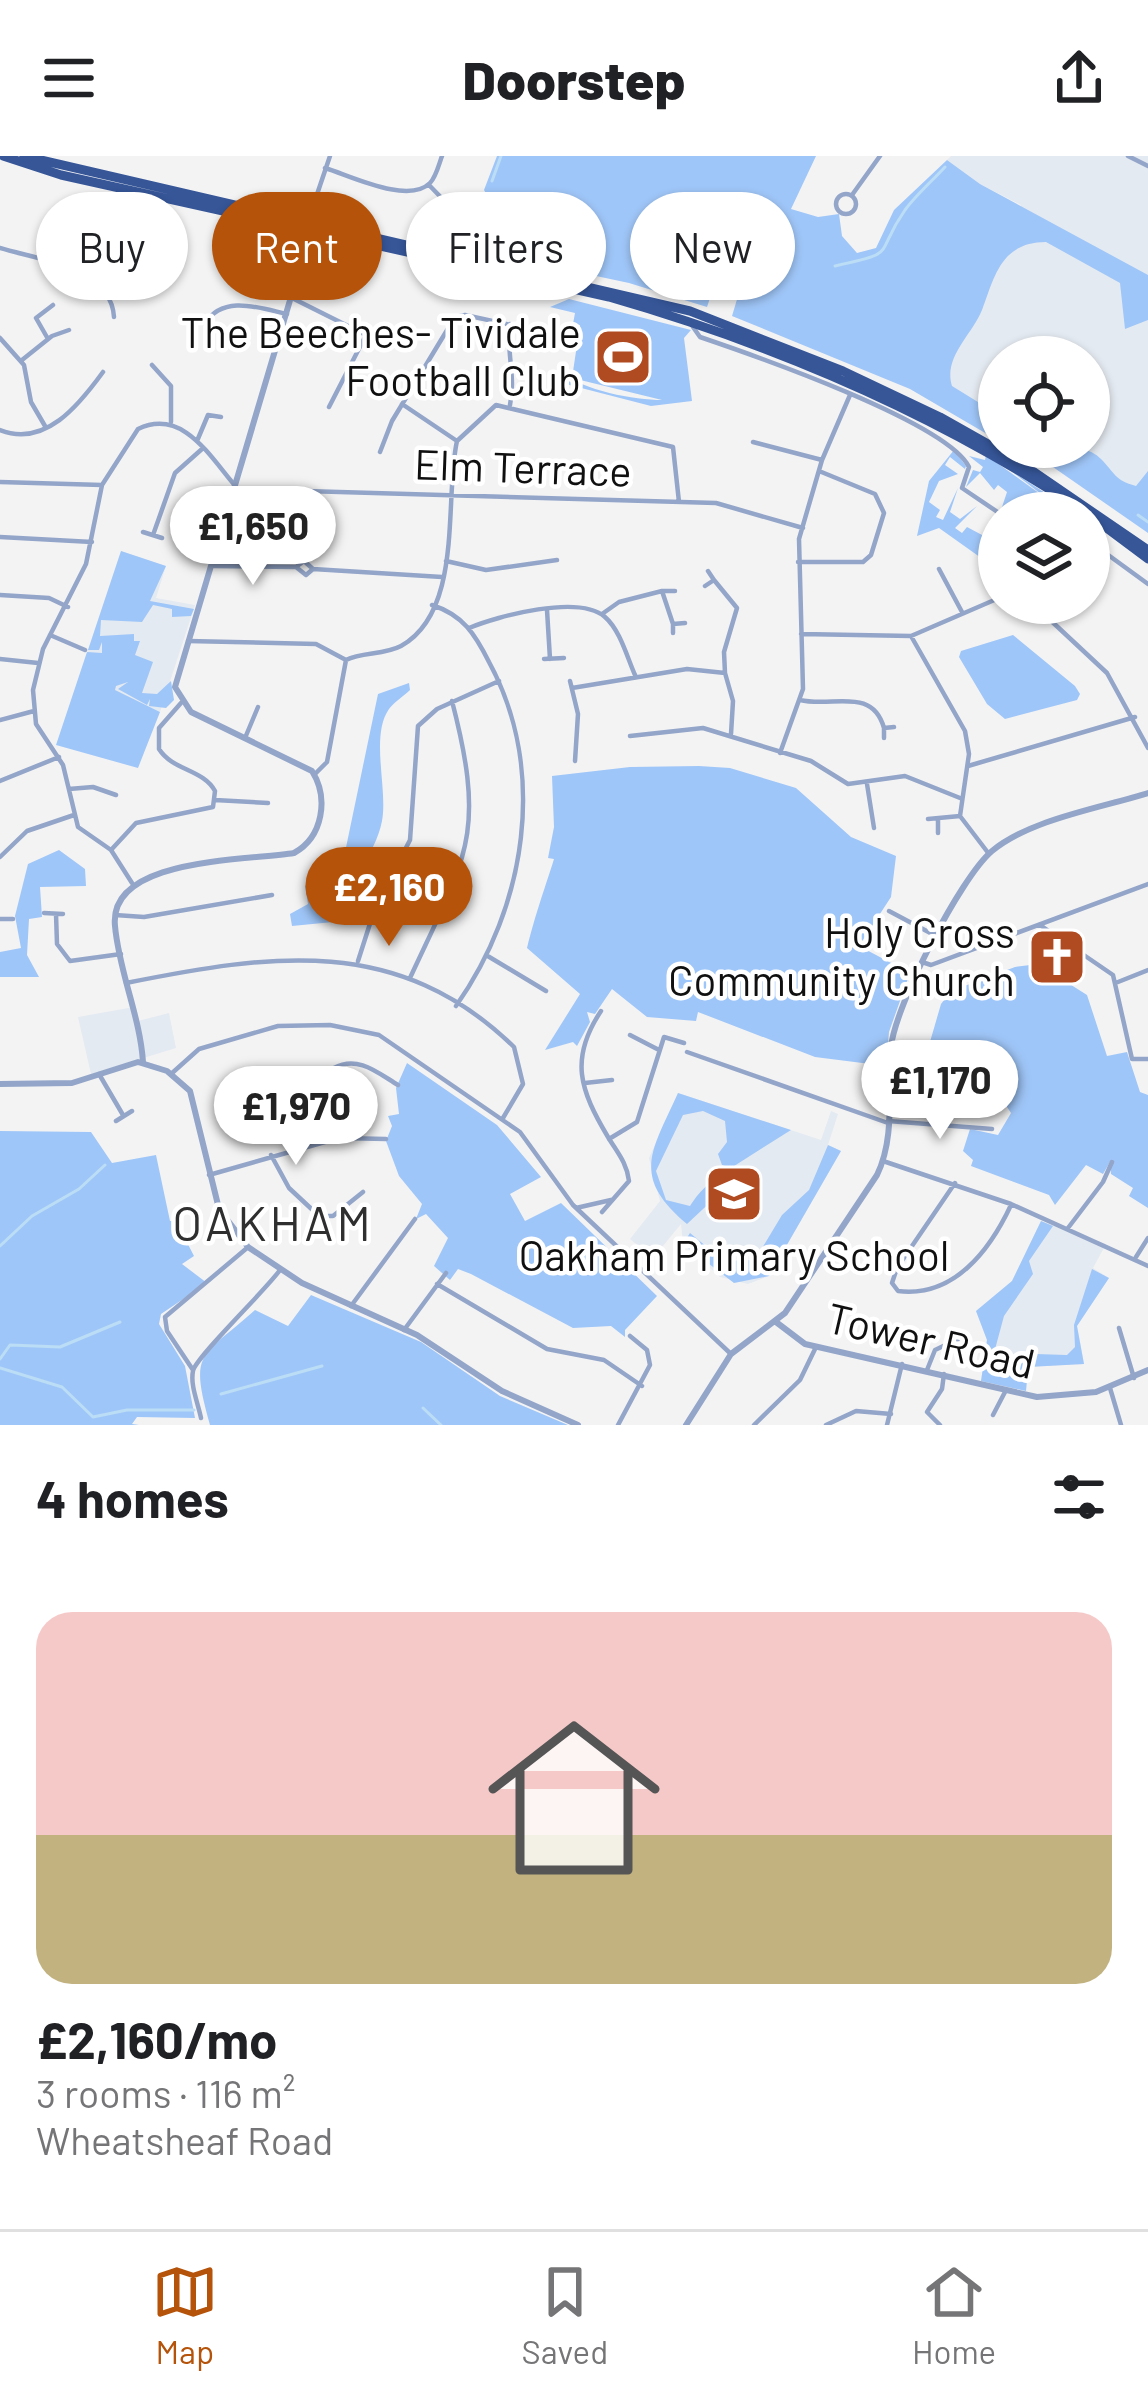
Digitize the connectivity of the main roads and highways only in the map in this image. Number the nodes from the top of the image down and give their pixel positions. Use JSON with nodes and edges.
{"nodes":[{"id":1,"x":3,"y":156,"type":"edge"},
{"id":2,"x":24,"y":156,"type":"edge"},
{"id":3,"x":62,"y":171,"type":"junction"},
{"id":4,"x":212,"y":200,"type":"edge"},
{"id":5,"x":212,"y":208,"type":"edge"},
{"id":6,"x":382,"y":236,"type":"edge"},
{"id":7,"x":382,"y":249,"type":"edge"},
{"id":8,"x":854,"y":385,"type":"junction"},
{"id":9,"x":1055,"y":492,"type":"edge"},
{"id":10,"x":1110,"y":530,"type":"edge"},
{"id":11,"x":1148,"y":550,"type":"edge"},
{"id":12,"x":1148,"y":559,"type":"edge"}],
"edges":[{"from":1,"to":3,"type":"highway"},
{"from":2,"to":3,"type":"highway"},
{"from":3,"to":4,"type":"highway"},
{"from":3,"to":5,"type":"highway"},
{"from":6,"to":8,"type":"highway"},
{"from":7,"to":8,"type":"highway"},
{"from":8,"to":9,"type":"highway"},
{"from":8,"to":11,"type":"highway"},
{"from":10,"to":12,"type":"highway"}]}
